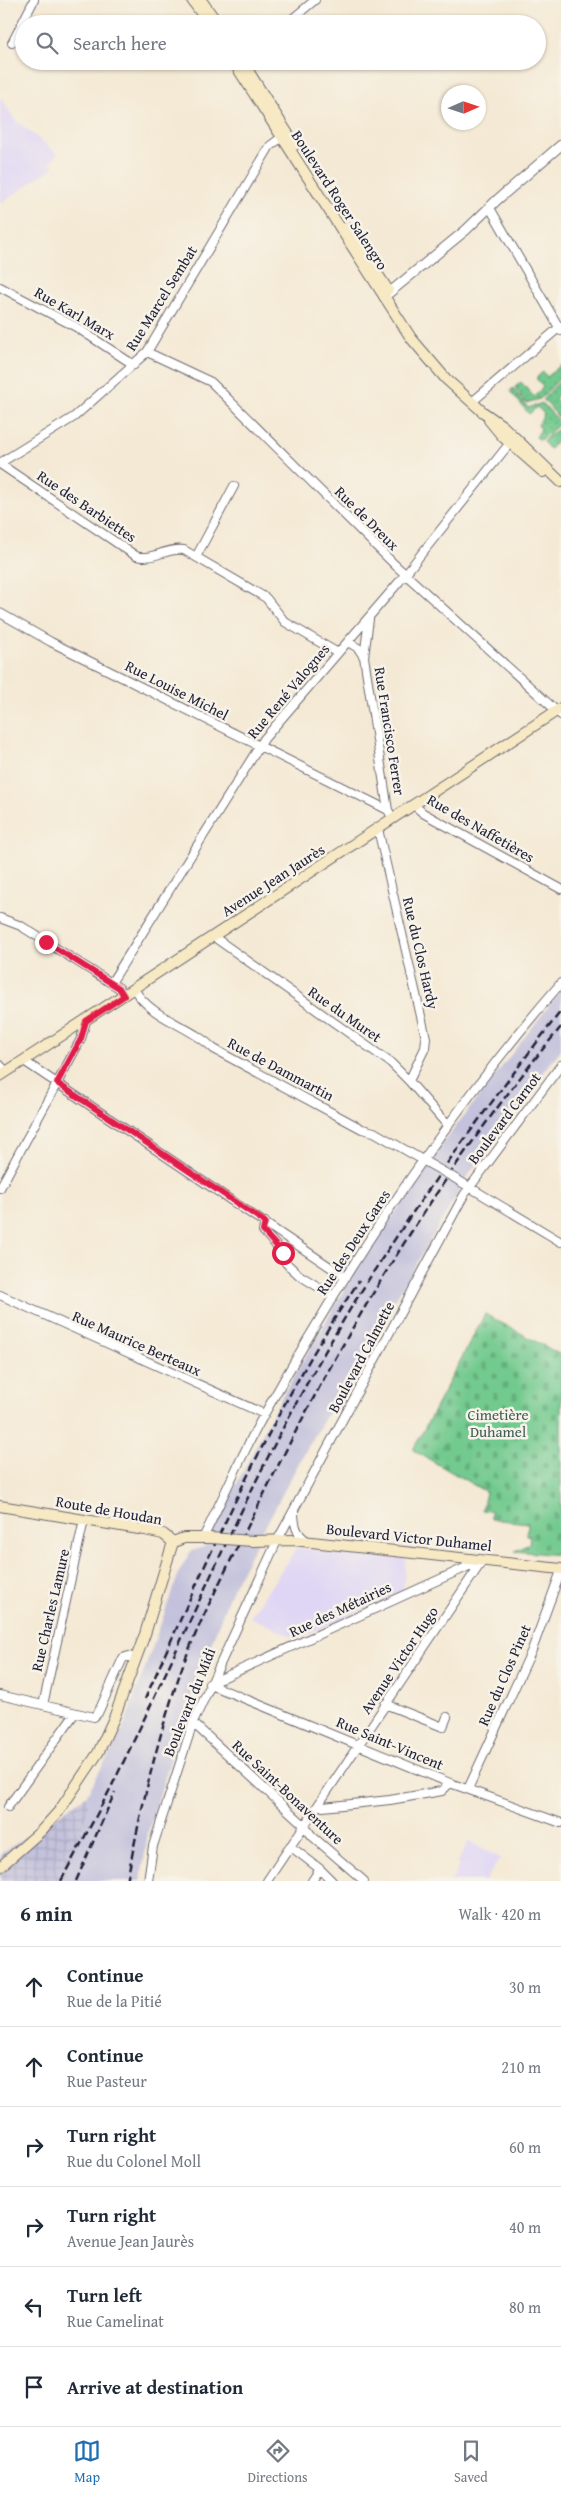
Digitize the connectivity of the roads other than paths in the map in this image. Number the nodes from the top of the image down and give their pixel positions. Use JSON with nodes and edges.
{"nodes":[{"id":1,"x":34,"y":0,"type":"edge"},
{"id":2,"x":192,"y":0,"type":"edge"},
{"id":3,"x":201,"y":0,"type":"edge"},
{"id":4,"x":315,"y":0,"type":"edge"},
{"id":5,"x":26,"y":15,"type":"edge"},
{"id":6,"x":203,"y":15,"type":"edge"},
{"id":7,"x":212,"y":15,"type":"edge"},
{"id":8,"x":297,"y":15,"type":"edge"},
{"id":9,"x":15,"y":37,"type":"edge"},
{"id":10,"x":12,"y":43,"type":"dead end"},
{"id":11,"x":242,"y":70,"type":"edge"},
{"id":12,"x":284,"y":135,"type":"junction"},
{"id":13,"x":561,"y":145,"type":"edge"},
{"id":14,"x":561,"y":152,"type":"edge"},
{"id":15,"x":491,"y":207,"type":"junction"},
{"id":16,"x":0,"y":287,"type":"edge"},
{"id":17,"x":387,"y":295,"type":"junction"},
{"id":18,"x":560,"y":328,"type":"edge"},
{"id":19,"x":147,"y":352,"type":"junction"},
{"id":20,"x":134,"y":365,"type":"junction"},
{"id":21,"x":472,"y":402,"type":"junction"},
{"id":22,"x":512,"y":440,"type":"junction"},
{"id":23,"x":0,"y":464,"type":"edge"},
{"id":24,"x":561,"y":482,"type":"edge"},
{"id":25,"x":234,"y":486,"type":"dead end"},
{"id":26,"x":196,"y":557,"type":"junction"},
{"id":27,"x":405,"y":574,"type":"junction"},
{"id":28,"x":0,"y":613,"type":"edge"},
{"id":29,"x":369,"y":617,"type":"junction"},
{"id":30,"x":348,"y":642,"type":"junction"},
{"id":31,"x":338,"y":653,"type":"junction"},
{"id":32,"x":364,"y":657,"type":"junction"},
{"id":33,"x":560,"y":711,"type":"edge"},
{"id":34,"x":259,"y":746,"type":"junction"},
{"id":35,"x":414,"y":805,"type":"junction"},
{"id":36,"x":391,"y":814,"type":"junction"},
{"id":37,"x":378,"y":829,"type":"junction"},
{"id":38,"x":561,"y":889,"type":"edge"},
{"id":39,"x":0,"y":918,"type":"edge"},
{"id":40,"x":214,"y":937,"type":"junction"},
{"id":41,"x":111,"y":983,"type":"junction"},
{"id":42,"x":561,"y":983,"type":"edge"},
{"id":43,"x":134,"y":989,"type":"junction"},
{"id":44,"x":124,"y":996,"type":"junction"},
{"id":45,"x":86,"y":1021,"type":"junction"},
{"id":46,"x":24,"y":1061,"type":"junction"},
{"id":47,"x":561,"y":1065,"type":"edge"},
{"id":48,"x":2,"y":1071,"type":"edge"},
{"id":49,"x":409,"y":1080,"type":"junction"},
{"id":50,"x":57,"y":1083,"type":"junction"},
{"id":51,"x":448,"y":1126,"type":"junction"},
{"id":52,"x":424,"y":1161,"type":"junction"},
{"id":53,"x":469,"y":1187,"type":"junction"},
{"id":54,"x":0,"y":1188,"type":"edge"},
{"id":55,"x":265,"y":1222,"type":"junction"},
{"id":56,"x":561,"y":1242,"type":"edge"},
{"id":57,"x":345,"y":1277,"type":"junction"},
{"id":58,"x":0,"y":1295,"type":"edge"},
{"id":59,"x":333,"y":1296,"type":"junction"},
{"id":60,"x":264,"y":1414,"type":"junction"},
{"id":61,"x":0,"y":1506,"type":"edge"},
{"id":62,"x":294,"y":1512,"type":"junction"},
{"id":63,"x":84,"y":1520,"type":"junction"},
{"id":64,"x":206,"y":1538,"type":"junction"},
{"id":65,"x":253,"y":1541,"type":"joint"},
{"id":66,"x":277,"y":1541,"type":"junction"},
{"id":67,"x":310,"y":1542,"type":"junction"},
{"id":68,"x":172,"y":1547,"type":"junction"},
{"id":69,"x":483,"y":1560,"type":"junction"},
{"id":70,"x":561,"y":1570,"type":"edge"},
{"id":71,"x":455,"y":1572,"type":"junction"},
{"id":72,"x":468,"y":1583,"type":"junction"},
{"id":73,"x":136,"y":1654,"type":"junction"},
{"id":74,"x":209,"y":1684,"type":"junction"},
{"id":75,"x":0,"y":1696,"type":"edge"},
{"id":76,"x":385,"y":1704,"type":"junction"},
{"id":77,"x":43,"y":1705,"type":"junction"},
{"id":78,"x":75,"y":1713,"type":"junction"},
{"id":79,"x":448,"y":1717,"type":"dead end"},
{"id":80,"x":193,"y":1723,"type":"junction"},
{"id":81,"x":359,"y":1744,"type":"junction"},
{"id":82,"x":450,"y":1783,"type":"junction"},
{"id":83,"x":468,"y":1788,"type":"junction"},
{"id":84,"x":319,"y":1804,"type":"junction"},
{"id":85,"x":8,"y":1807,"type":"dead end"},
{"id":86,"x":304,"y":1824,"type":"junction"},
{"id":87,"x":561,"y":1824,"type":"edge"},
{"id":88,"x":290,"y":1846,"type":"junction"},
{"id":89,"x":17,"y":1852,"type":"junction"},
{"id":90,"x":0,"y":1861,"type":"edge"},
{"id":91,"x":0,"y":1867,"type":"edge"},
{"id":92,"x":320,"y":1869,"type":"junction"},
{"id":93,"x":148,"y":1881,"type":"edge"},
{"id":94,"x":266,"y":1881,"type":"edge"},
{"id":95,"x":312,"y":1881,"type":"edge"},
{"id":96,"x":332,"y":1881,"type":"edge"},
{"id":97,"x":364,"y":1881,"type":"edge"}],
"edges":[{"from":1,"to":5,"type":"street"},
{"from":2,"to":6,"type":"main road"},
{"from":3,"to":7,"type":"main road"},
{"from":4,"to":8,"type":"street"},
{"from":9,"to":10,"type":"street"},
{"from":11,"to":12,"type":"main road","name":"Boulevard Roger Salengro"},
{"from":12,"to":17,"type":"main road","name":"Boulevard Roger Salengro"},
{"from":12,"to":19,"type":"street","name":"Rue Marcel Sembat"},
{"from":13,"to":15,"type":"street"},
{"from":14,"to":15,"type":"street"},
{"from":15,"to":17,"type":"street"},
{"from":15,"to":18,"type":"street"},
{"from":16,"to":20,"type":"street","name":"Rue Karl Marx"},
{"from":17,"to":21,"type":"main road","name":"Boulevard Roger Salengro"},
{"from":18,"to":21,"type":"street"},
{"from":19,"to":20,"type":"street","name":"Rue Marcel Sembat"},
{"from":19,"to":27,"type":"street","name":"Rue de Dreux"},
{"from":20,"to":23,"type":"street","name":"Rue Marcel Sembat"},
{"from":21,"to":22,"type":"main road","name":"Boulevard Roger Salengro"},
{"from":22,"to":24,"type":"main road","name":"Boulevard Roger Salengro"},
{"from":22,"to":27,"type":"street","name":"Rue René Valognes"},
{"from":23,"to":26,"type":"street","name":"Rue des Barbiettes"},
{"from":25,"to":26,"type":"street"},
{"from":26,"to":31,"type":"street","name":"Rue des Barbiettes"},
{"from":27,"to":29,"type":"street","name":"Rue René Valognes"},
{"from":27,"to":33,"type":"street","name":"Rue de Dreux"},
{"from":28,"to":34,"type":"street","name":"Rue Louise Michel"},
{"from":29,"to":30,"type":"street","name":"Rue René Valognes"},
{"from":29,"to":32,"type":"street","name":"Rue Francisco Ferrer"},
{"from":30,"to":31,"type":"street","name":"Rue René Valognes"},
{"from":30,"to":32,"type":"street","name":"Rue Francisco Ferrer"},
{"from":31,"to":34,"type":"street","name":"Rue René Valognes"},
{"from":32,"to":36,"type":"street","name":"Rue Francisco Ferrer"},
{"from":33,"to":35,"type":"main road","name":"Avenue Jean Jaurès"},
{"from":34,"to":36,"type":"street","name":"Rue Louise Michel"},
{"from":34,"to":41,"type":"street","name":"Rue René Valognes"},
{"from":35,"to":36,"type":"main road","name":"Avenue Jean Jaurès"},
{"from":35,"to":38,"type":"street","name":"Rue des Naffetières"},
{"from":36,"to":37,"type":"main road","name":"Avenue Jean Jaurès"},
{"from":37,"to":40,"type":"main road","name":"Avenue Jean Jaurès"},
{"from":37,"to":49,"type":"street","name":"Rue du Clos Hardy"},
{"from":39,"to":41,"type":"street"},
{"from":40,"to":43,"type":"main road","name":"Avenue Jean Jaurès"},
{"from":40,"to":49,"type":"street","name":"Rue du Muret"},
{"from":41,"to":44,"type":"street"},
{"from":42,"to":51,"type":"street","name":"Rue des Deux Gares"},
{"from":43,"to":44,"type":"main road","name":"Avenue Jean Jaurès"},
{"from":43,"to":52,"type":"street","name":"Rue de Dammartin"},
{"from":44,"to":45,"type":"main road","name":"Avenue Jean Jaurès"},
{"from":45,"to":46,"type":"main road","name":"Avenue Jean Jaurès"},
{"from":45,"to":50,"type":"street"},
{"from":46,"to":48,"type":"main road","name":"Avenue Jean Jaurès"},
{"from":46,"to":50,"type":"street"},
{"from":47,"to":53,"type":"street","name":"Boulevard Carnot"},
{"from":49,"to":51,"type":"street","name":"Rue du Muret"},
{"from":50,"to":54,"type":"street"},
{"from":50,"to":55,"type":"street"},
{"from":51,"to":52,"type":"street","name":"Rue des Deux Gares"},
{"from":52,"to":53,"type":"street","name":"Rue de Dammartin","bridge":true},
{"from":52,"to":57,"type":"street","name":"Rue des Deux Gares"},
{"from":53,"to":56,"type":"street","name":"Rue de Dammartin"},
{"from":53,"to":62,"type":"street","name":"Boulevard Calmette"},
{"from":55,"to":57,"type":"street"},
{"from":55,"to":59,"type":"street"},
{"from":57,"to":59,"type":"street","name":"Rue des Deux Gares"},
{"from":58,"to":60,"type":"street","name":"Rue Maurice Berteaux"},
{"from":59,"to":60,"type":"street","name":"Rue des Deux Gares"},
{"from":60,"to":64,"type":"street","name":"Rue des Deux Gares"},
{"from":61,"to":63,"type":"main road","name":"Route de Houdan"},
{"from":62,"to":66,"type":"street","name":"Boulevard Calmette"},
{"from":62,"to":67,"type":"street"},
{"from":63,"to":68,"type":"main road","name":"Route de Houdan"},
{"from":63,"to":77,"type":"street","name":"Rue Charles Lamure"},
{"from":64,"to":65,"type":"main road","name":"Route de Houdan","bridge":true},
{"from":64,"to":68,"type":"main road","name":"Route de Houdan"},
{"from":65,"to":66,"type":"main road","name":"Boulevard Victor Duhamel"},
{"from":66,"to":67,"type":"main road","name":"Boulevard Victor Duhamel"},
{"from":66,"to":74,"type":"street","name":"Boulevard du Midi"},
{"from":67,"to":69,"type":"main road","name":"Boulevard Victor Duhamel"},
{"from":68,"to":73,"type":"main road"},
{"from":69,"to":70,"type":"main road","name":"Boulevard Victor Duhamel"},
{"from":69,"to":71,"type":"street","name":"Rue des Métairies"},
{"from":69,"to":72,"type":"street","name":"Avenue Victor Hugo"},
{"from":70,"to":83,"type":"street","name":"Rue du Clos Pinet"},
{"from":71,"to":72,"type":"street"},
{"from":71,"to":74,"type":"street","name":"Rue des Métairies"},
{"from":72,"to":76,"type":"street","name":"Avenue Victor Hugo"},
{"from":73,"to":78,"type":"street"},
{"from":73,"to":89,"type":"main road"},
{"from":74,"to":80,"type":"street","name":"Boulevard du Midi"},
{"from":74,"to":81,"type":"street","name":"Rue Saint-Vincent"},
{"from":75,"to":77,"type":"street"},
{"from":76,"to":79,"type":"street"},
{"from":76,"to":81,"type":"street","name":"Avenue Victor Hugo"},
{"from":77,"to":78,"type":"street"},
{"from":78,"to":85,"type":"street"},
{"from":80,"to":86,"type":"street","name":"Rue Saint-Bonaventure"},
{"from":80,"to":93,"type":"street","name":"Boulevard du Midi"},
{"from":81,"to":82,"type":"street","name":"Rue Saint-Vincent"},
{"from":81,"to":84,"type":"street","name":"Avenue Victor Hugo"},
{"from":82,"to":83,"type":"street","name":"Rue Saint-Vincent"},
{"from":82,"to":84,"type":"street"},
{"from":83,"to":87,"type":"street","name":"Rue Saint-Vincent"},
{"from":84,"to":86,"type":"street","name":"Avenue Victor Hugo"},
{"from":86,"to":88,"type":"street","name":"Avenue Victor Hugo"},
{"from":86,"to":97,"type":"street","name":"Rue Saint-Bonaventure"},
{"from":88,"to":92,"type":"street"},
{"from":88,"to":94,"type":"street","name":"Avenue Victor Hugo"},
{"from":89,"to":90,"type":"main road"},
{"from":89,"to":91,"type":"main road"},
{"from":92,"to":95,"type":"street"},
{"from":92,"to":96,"type":"street"}]}
